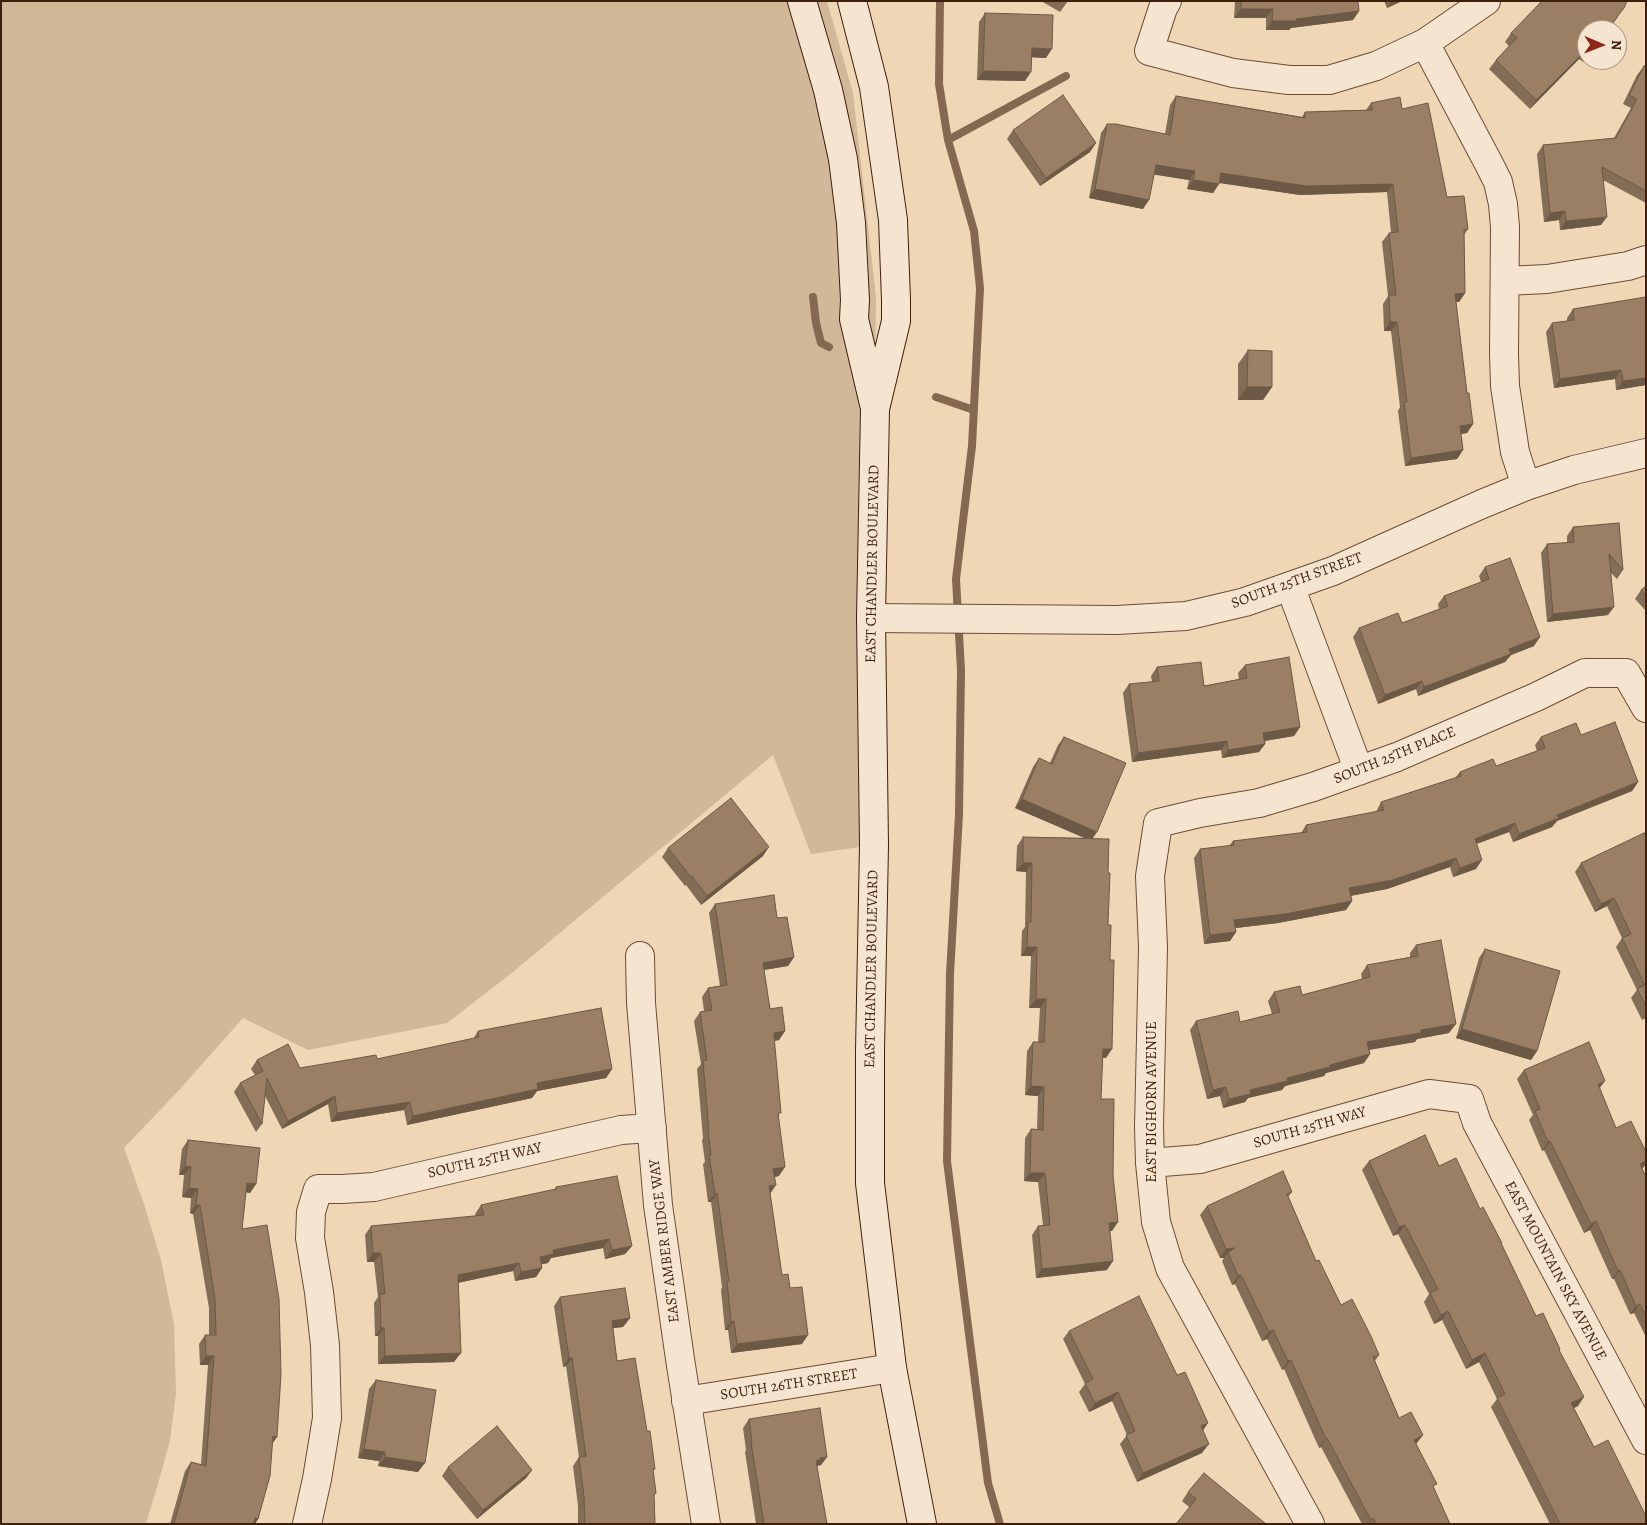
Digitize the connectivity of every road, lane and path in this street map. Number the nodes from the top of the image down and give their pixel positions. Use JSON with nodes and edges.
{"nodes":[{"id":1,"x":802,"y":1,"type":"edge"},
{"id":2,"x":852,"y":1,"type":"edge"},
{"id":3,"x":1167,"y":1,"type":"edge"},
{"id":4,"x":1486,"y":1,"type":"edge"},
{"id":5,"x":1425,"y":43,"type":"junction"},
{"id":6,"x":1646,"y":260,"type":"edge"},
{"id":7,"x":1505,"y":282,"type":"junction"},
{"id":8,"x":875,"y":409,"type":"junction"},
{"id":9,"x":1646,"y":453,"type":"edge"},
{"id":10,"x":1526,"y":486,"type":"junction"},
{"id":11,"x":1290,"y":586,"type":"junction"},
{"id":12,"x":871,"y":618,"type":"junction"},
{"id":13,"x":1646,"y":708,"type":"edge"},
{"id":14,"x":1359,"y":771,"type":"junction"},
{"id":15,"x":1158,"y":823,"type":"joint"},
{"id":16,"x":640,"y":956,"type":"dead end"},
{"id":17,"x":1469,"y":1099,"type":"joint"},
{"id":18,"x":652,"y":1128,"type":"junction"},
{"id":19,"x":1150,"y":1163,"type":"junction"},
{"id":20,"x":892,"y":1368,"type":"junction"},
{"id":21,"x":686,"y":1401,"type":"junction"},
{"id":22,"x":1646,"y":1440,"type":"edge"},
{"id":23,"x":312,"y":1523,"type":"edge"},
{"id":24,"x":706,"y":1524,"type":"edge"},
{"id":25,"x":922,"y":1524,"type":"edge"},
{"id":26,"x":1310,"y":1524,"type":"edge"}],
"edges":[{"from":1,"to":8,"type":"street","name":"EAST CHANDLER BOULEVARD"},
{"from":2,"to":8,"type":"street","name":"EAST CHANDLER BOULEVARD"},
{"from":3,"to":5,"type":"street"},
{"from":4,"to":5,"type":"street"},
{"from":5,"to":7,"type":"street"},
{"from":6,"to":7,"type":"street"},
{"from":7,"to":10,"type":"street"},
{"from":8,"to":12,"type":"street","name":"EAST CHANDLER BOULEVARD"},
{"from":9,"to":10,"type":"street","name":"SOUTH 25TH STREET"},
{"from":10,"to":11,"type":"street","name":"SOUTH 25TH STREET"},
{"from":11,"to":12,"type":"street","name":"SOUTH 25TH STREET"},
{"from":11,"to":14,"type":"street"},
{"from":12,"to":20,"type":"street","name":"EAST CHANDLER BOULEVARD"},
{"from":13,"to":14,"type":"street","name":"SOUTH 25TH PLACE"},
{"from":14,"to":15,"type":"street","name":"SOUTH 25TH PLACE"},
{"from":15,"to":19,"type":"street","name":"EAST BIGHORN AVENUE"},
{"from":16,"to":18,"type":"street","name":"EAST AMBER RIDGE WAY"},
{"from":17,"to":19,"type":"street","name":"SOUTH 25TH WAY"},
{"from":17,"to":22,"type":"street","name":"EAST MOUNTAIN SKY AVENUE"},
{"from":18,"to":21,"type":"street","name":"EAST AMBER RIDGE WAY"},
{"from":18,"to":23,"type":"street","name":"SOUTH 25TH WAY"},
{"from":19,"to":26,"type":"street","name":"EAST BIGHORN AVENUE"},
{"from":20,"to":21,"type":"street","name":"SOUTH 26TH STREET"},
{"from":20,"to":25,"type":"street","name":"EAST CHANDLER BOULEVARD"},
{"from":21,"to":24,"type":"street","name":"EAST AMBER RIDGE WAY"}]}
